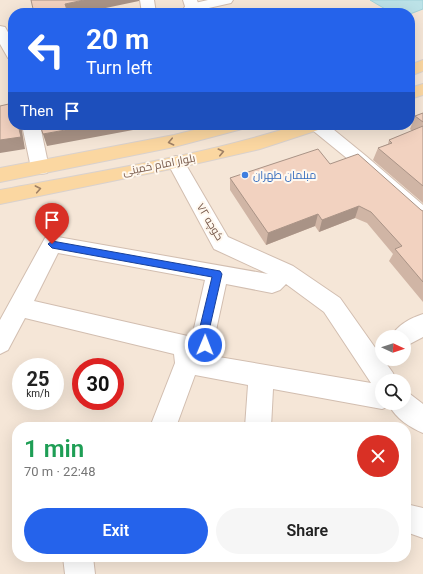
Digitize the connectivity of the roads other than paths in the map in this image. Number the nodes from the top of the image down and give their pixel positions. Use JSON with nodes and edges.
{"nodes":[{"id":1,"x":226,"y":0,"type":"edge"},
{"id":2,"x":192,"y":7,"type":"edge"},
{"id":3,"x":0,"y":30,"type":"edge"},
{"id":4,"x":8,"y":45,"type":"edge"},
{"id":5,"x":32,"y":130,"type":"edge"},
{"id":6,"x":217,"y":130,"type":"edge"},
{"id":7,"x":300,"y":130,"type":"edge"},
{"id":8,"x":322,"y":130,"type":"edge"},
{"id":9,"x":176,"y":162,"type":"junction"},
{"id":10,"x":40,"y":168,"type":"junction"},
{"id":11,"x":0,"y":175,"type":"edge"},
{"id":12,"x":0,"y":197,"type":"edge"},
{"id":13,"x":423,"y":216,"type":"edge"},
{"id":14,"x":285,"y":272,"type":"junction"},
{"id":15,"x":217,"y":274,"type":"junction"},
{"id":16,"x":19,"y":307,"type":"junction"},
{"id":17,"x":423,"y":324,"type":"edge"},
{"id":18,"x":411,"y":332,"type":"edge"},
{"id":19,"x":0,"y":343,"type":"edge"},
{"id":20,"x":375,"y":354,"type":"edge"},
{"id":21,"x":198,"y":365,"type":"junction"},
{"id":22,"x":261,"y":376,"type":"junction"},
{"id":23,"x":375,"y":396,"type":"edge"},
{"id":24,"x":410,"y":410,"type":"edge"},
{"id":25,"x":423,"y":420,"type":"edge"},
{"id":26,"x":166,"y":422,"type":"edge"},
{"id":27,"x":258,"y":422,"type":"edge"},
{"id":28,"x":411,"y":519,"type":"edge"},
{"id":29,"x":423,"y":523,"type":"edge"},
{"id":30,"x":79,"y":562,"type":"edge"},
{"id":31,"x":80,"y":574,"type":"edge"}],
"edges":[{"from":1,"to":2,"type":"street"},
{"from":3,"to":4,"type":"street"},
{"from":5,"to":10,"type":"street"},
{"from":6,"to":10,"type":"main road","name":"بلوار امام خمینی","one_way":true},
{"from":9,"to":7,"type":"main road","name":"بلوار امام خمینی","one_way":true},
{"from":8,"to":13,"type":"street"},
{"from":12,"to":9,"type":"main road","name":"بلوار امام خمینی","one_way":true},
{"from":9,"to":14,"type":"street","name":"کوچه ۷۲"},
{"from":10,"to":11,"type":"main road","name":"بلوار امام خمینی"},
{"from":14,"to":15,"type":"street"},
{"from":14,"to":20,"type":"street","name":"کوچه ۷۲"},
{"from":15,"to":16,"type":"street"},
{"from":15,"to":21,"type":"street"},
{"from":16,"to":19,"type":"street"},
{"from":16,"to":21,"type":"street"},
{"from":17,"to":18,"type":"street"},
{"from":21,"to":22,"type":"street"},
{"from":21,"to":26,"type":"street"},
{"from":22,"to":23,"type":"street"},
{"from":22,"to":27,"type":"street"},
{"from":24,"to":25,"type":"street"},
{"from":28,"to":29,"type":"street"},
{"from":30,"to":31,"type":"street"}]}
